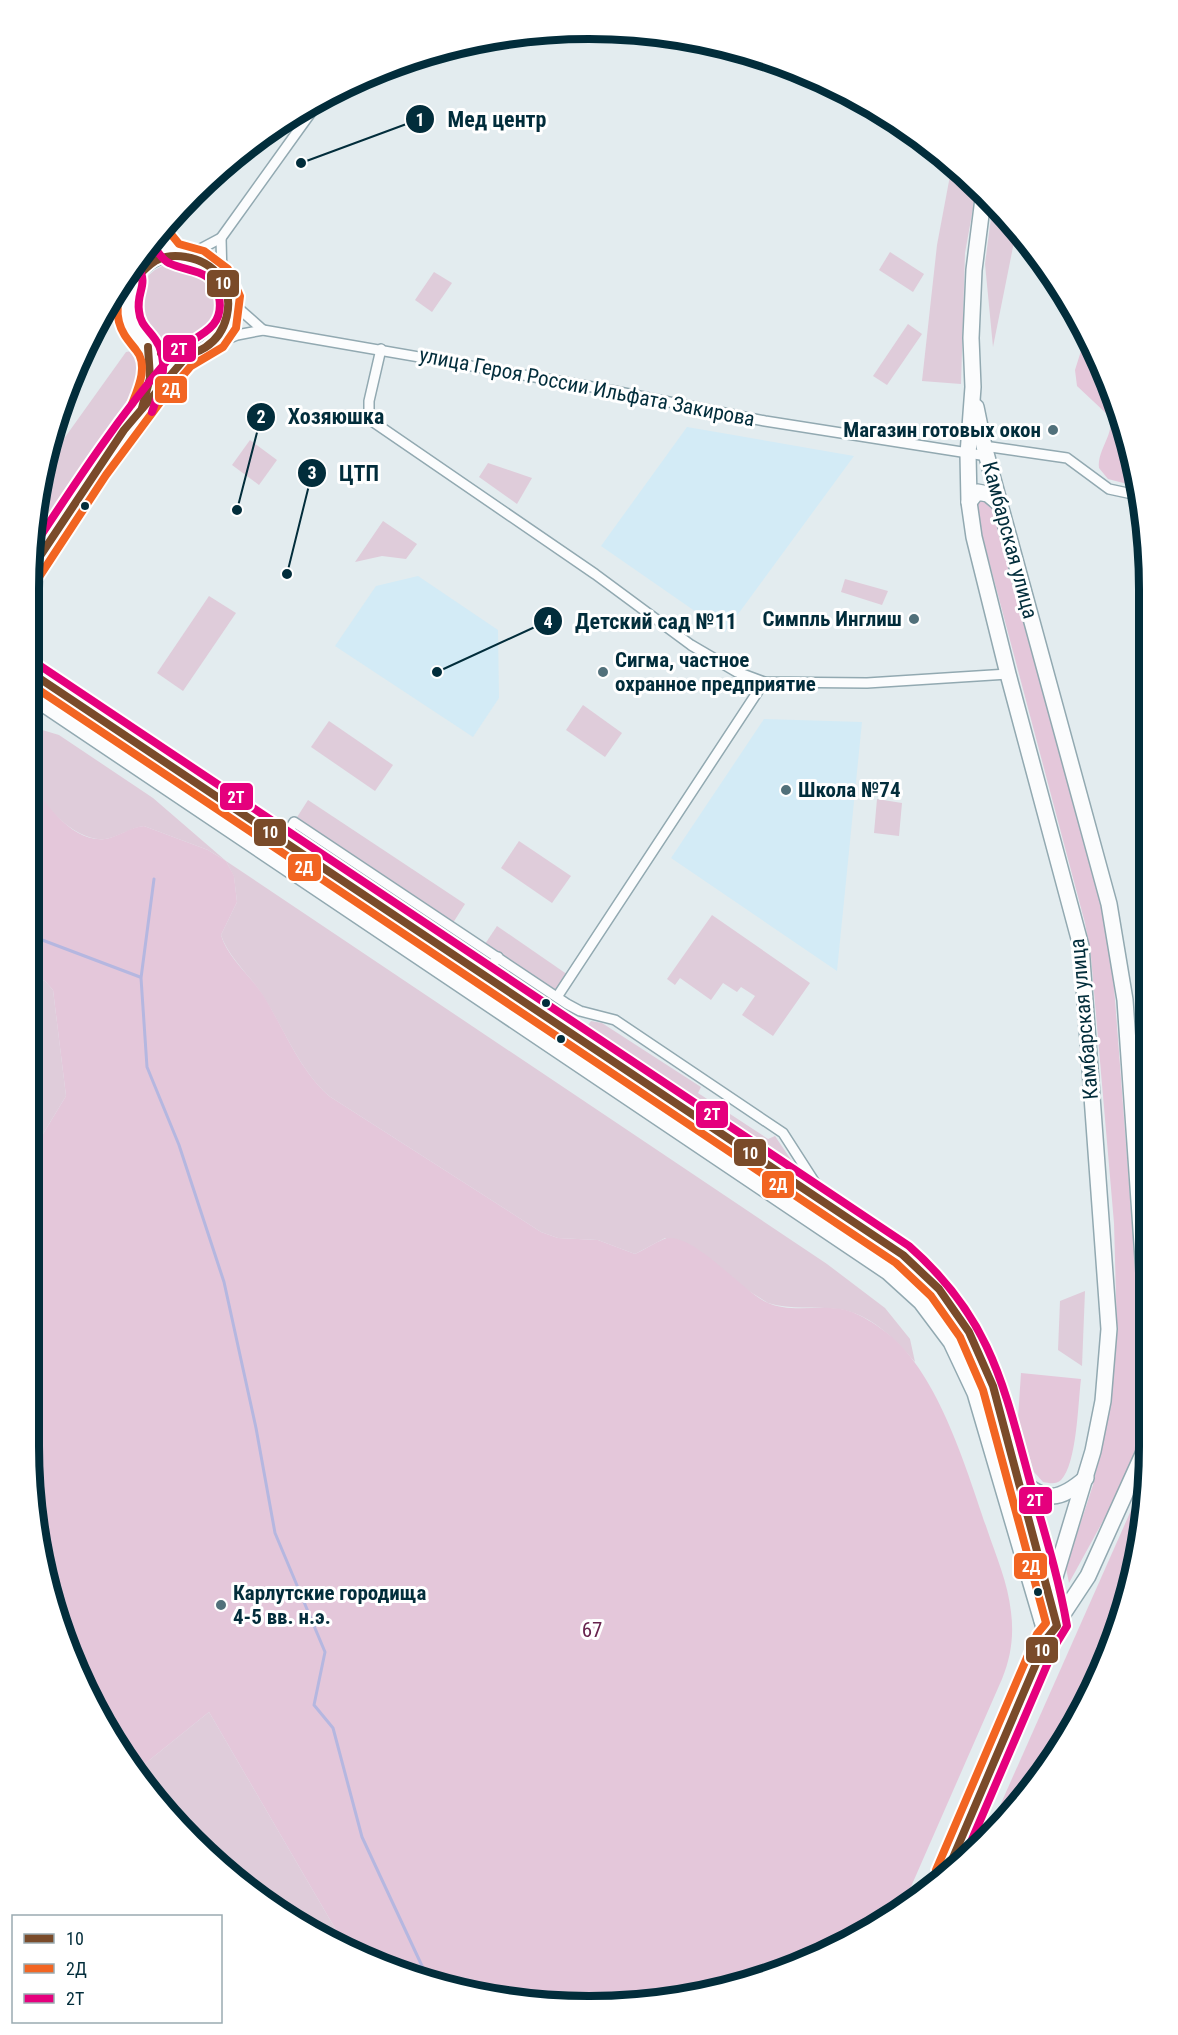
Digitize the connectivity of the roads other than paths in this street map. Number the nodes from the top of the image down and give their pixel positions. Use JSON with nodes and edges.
{"nodes":[{"id":1,"x":308,"y":117,"type":"edge"},
{"id":2,"x":982,"y":204,"type":"edge"},
{"id":3,"x":221,"y":238,"type":"junction"},
{"id":4,"x":163,"y":241,"type":"edge"},
{"id":5,"x":174,"y":254,"type":"junction"},
{"id":6,"x":189,"y":255,"type":"junction"},
{"id":7,"x":143,"y":268,"type":"edge"},
{"id":8,"x":222,"y":279,"type":"junction"},
{"id":9,"x":129,"y":287,"type":"edge"},
{"id":10,"x":229,"y":300,"type":"junction"},
{"id":11,"x":263,"y":330,"type":"junction"},
{"id":12,"x":148,"y":347,"type":"junction"},
{"id":13,"x":208,"y":347,"type":"junction"},
{"id":14,"x":381,"y":349,"type":"junction"},
{"id":15,"x":187,"y":356,"type":"junction"},
{"id":16,"x":973,"y":387,"type":"junction"},
{"id":17,"x":141,"y":408,"type":"junction"},
{"id":18,"x":986,"y":451,"type":"junction"},
{"id":19,"x":968,"y":454,"type":"junction"},
{"id":20,"x":1130,"y":493,"type":"edge"},
{"id":21,"x":969,"y":502,"type":"junction"},
{"id":22,"x":1000,"y":504,"type":"junction"},
{"id":23,"x":40,"y":556,"type":"edge"},
{"id":24,"x":1008,"y":674,"type":"junction"},
{"id":25,"x":39,"y":678,"type":"edge"},
{"id":26,"x":764,"y":682,"type":"junction"},
{"id":27,"x":39,"y":701,"type":"edge"},
{"id":28,"x":282,"y":842,"type":"junction"},
{"id":29,"x":498,"y":957,"type":"junction"},
{"id":30,"x":484,"y":977,"type":"junction"},
{"id":31,"x":557,"y":997,"type":"junction"},
{"id":32,"x":1139,"y":1162,"type":"edge"},
{"id":33,"x":828,"y":1203,"type":"junction"},
{"id":34,"x":1138,"y":1464,"type":"edge"},
{"id":35,"x":1019,"y":1478,"type":"junction"},
{"id":36,"x":1086,"y":1478,"type":"junction"},
{"id":37,"x":1044,"y":1570,"type":"junction"},
{"id":38,"x":1028,"y":1575,"type":"junction"},
{"id":39,"x":1050,"y":1595,"type":"junction"},
{"id":40,"x":1042,"y":1620,"type":"junction"},
{"id":41,"x":1052,"y":1632,"type":"junction"},
{"id":42,"x":952,"y":1860,"type":"edge"}],
"edges":[{"from":1,"to":3,"type":"street"},
{"from":2,"to":16,"type":"main road","name":"Камбарская улица"},
{"from":3,"to":6,"type":"street"},
{"from":3,"to":8,"type":"street"},
{"from":4,"to":5,"type":"main road"},
{"from":5,"to":6,"type":"main road"},
{"from":5,"to":7,"type":"main road"},
{"from":6,"to":8,"type":"main road"},
{"from":8,"to":10,"type":"main road"},
{"from":9,"to":12,"type":"main road"},
{"from":10,"to":11,"type":"street"},
{"from":10,"to":13,"type":"main road"},
{"from":11,"to":13,"type":"street","name":"улица Героя России Ильфата Закирова"},
{"from":11,"to":14,"type":"street","name":"улица Героя России Ильфата Закирова"},
{"from":12,"to":15,"type":"main road"},
{"from":12,"to":17,"type":"main road"},
{"from":13,"to":15,"type":"main road"},
{"from":14,"to":19,"type":"street","name":"улица Героя России Ильфата Закирова"},
{"from":14,"to":26,"type":"street"},
{"from":15,"to":17,"type":"main road"},
{"from":16,"to":18,"type":"main road","name":"Камбарская улица"},
{"from":16,"to":19,"type":"main road","name":"Камбарская улица"},
{"from":17,"to":23,"type":"main road"},
{"from":18,"to":19,"type":"street","name":"улица Героя России Ильфата Закирова"},
{"from":18,"to":20,"type":"street","name":"улица Героя России Ильфата Закирова"},
{"from":18,"to":22,"type":"main road","name":"Камбарская улица"},
{"from":19,"to":21,"type":"main road","name":"Камбарская улица"},
{"from":21,"to":22,"type":"main road"},
{"from":21,"to":24,"type":"main road","name":"Камбарская улица"},
{"from":22,"to":32,"type":"main road","name":"Камбарская улица"},
{"from":24,"to":26,"type":"street"},
{"from":24,"to":36,"type":"main road","name":"Камбарская улица"},
{"from":25,"to":28,"type":"main road"},
{"from":26,"to":31,"type":"street"},
{"from":27,"to":38,"type":"main road"},
{"from":28,"to":29,"type":"street"},
{"from":28,"to":30,"type":"main road"},
{"from":29,"to":30,"type":"street"},
{"from":29,"to":31,"type":"street"},
{"from":30,"to":33,"type":"main road"},
{"from":31,"to":33,"type":"street"},
{"from":33,"to":35,"type":"main road"},
{"from":34,"to":41,"type":"main road"},
{"from":35,"to":36,"type":"main road"},
{"from":35,"to":37,"type":"main road"},
{"from":36,"to":39,"type":"main road","name":"Камбарская улица"},
{"from":37,"to":38,"type":"main road"},
{"from":37,"to":39,"type":"main road"},
{"from":38,"to":40,"type":"main road"},
{"from":39,"to":40,"type":"main road","name":"Камбарская улица"},
{"from":39,"to":41,"type":"main road"},
{"from":40,"to":41,"type":"main road"},
{"from":41,"to":42,"type":"main road"}]}
